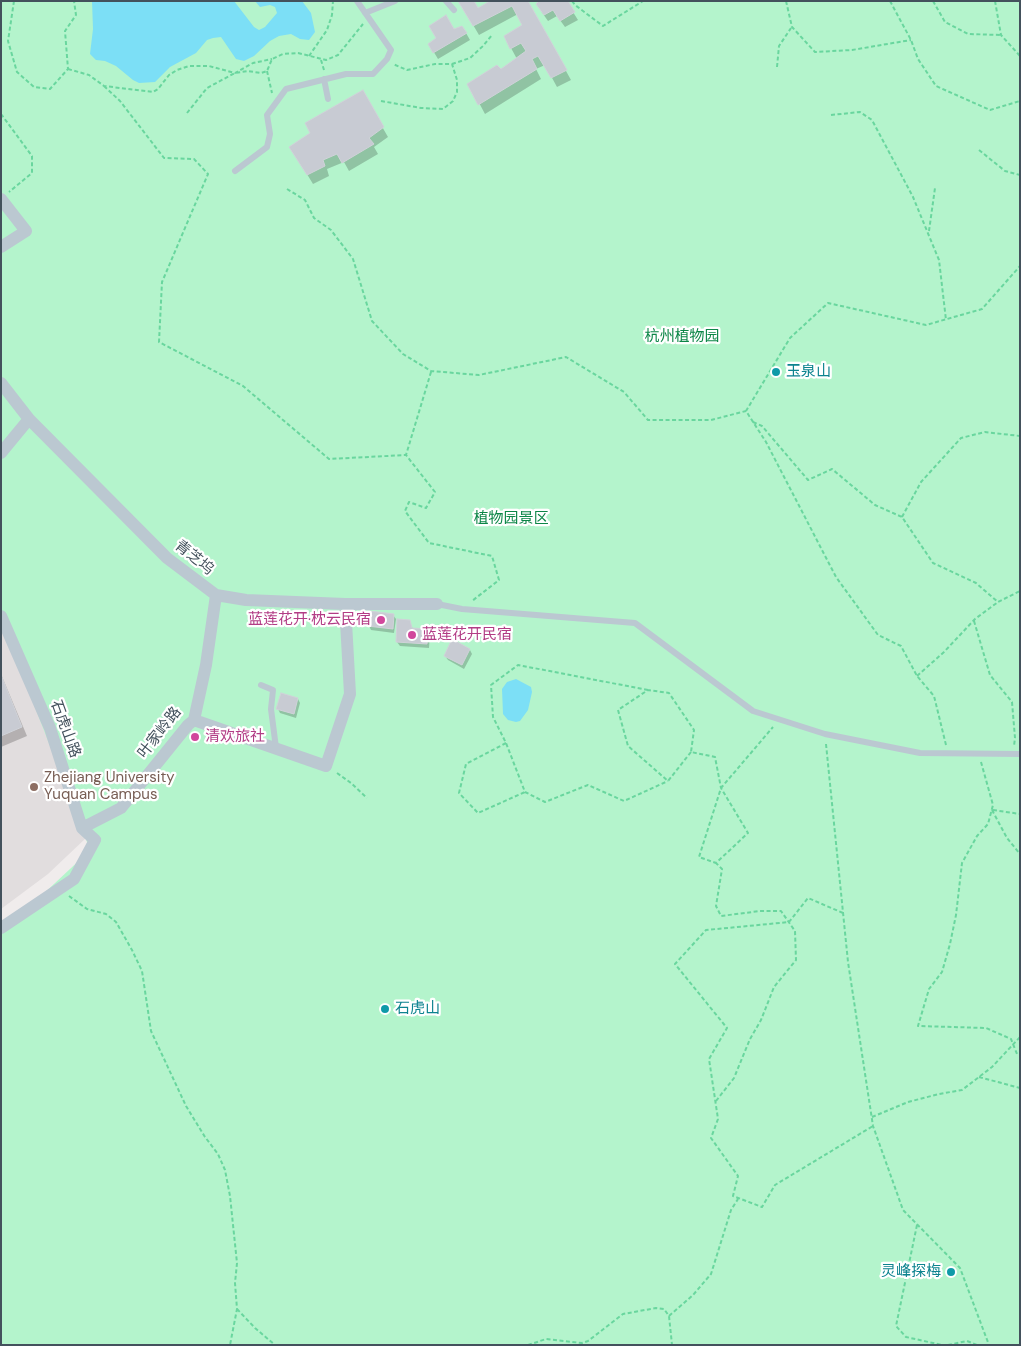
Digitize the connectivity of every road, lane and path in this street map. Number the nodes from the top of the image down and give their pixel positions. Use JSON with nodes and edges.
{"nodes":[{"id":1,"x":14,"y":1,"type":"edge"},
{"id":2,"x":74,"y":1,"type":"edge"},
{"id":3,"x":332,"y":1,"type":"edge"},
{"id":4,"x":356,"y":1,"type":"edge"},
{"id":5,"x":395,"y":1,"type":"edge"},
{"id":6,"x":446,"y":1,"type":"edge"},
{"id":7,"x":572,"y":1,"type":"edge"},
{"id":8,"x":643,"y":1,"type":"edge"},
{"id":9,"x":786,"y":1,"type":"edge"},
{"id":10,"x":890,"y":1,"type":"edge"},
{"id":11,"x":933,"y":1,"type":"edge"},
{"id":12,"x":995,"y":1,"type":"edge"},
{"id":13,"x":454,"y":10,"type":"dead end"},
{"id":14,"x":367,"y":15,"type":"junction"},
{"id":15,"x":792,"y":27,"type":"junction"},
{"id":16,"x":1001,"y":35,"type":"junction"},
{"id":17,"x":492,"y":36,"type":"dead end"},
{"id":18,"x":911,"y":40,"type":"junction"},
{"id":19,"x":308,"y":56,"type":"junction"},
{"id":20,"x":1020,"y":56,"type":"edge"},
{"id":21,"x":272,"y":59,"type":"junction"},
{"id":22,"x":321,"y":59,"type":"junction"},
{"id":23,"x":388,"y":59,"type":"junction"},
{"id":24,"x":452,"y":64,"type":"junction"},
{"id":25,"x":777,"y":67,"type":"dead end"},
{"id":26,"x":68,"y":69,"type":"junction"},
{"id":27,"x":267,"y":71,"type":"junction"},
{"id":28,"x":235,"y":73,"type":"junction"},
{"id":29,"x":324,"y":79,"type":"junction"},
{"id":30,"x":104,"y":86,"type":"junction"},
{"id":31,"x":328,"y":99,"type":"dead end"},
{"id":32,"x":1020,"y":101,"type":"edge"},
{"id":33,"x":381,"y":102,"type":"dead end"},
{"id":34,"x":275,"y":103,"type":"junction"},
{"id":35,"x":187,"y":112,"type":"dead end"},
{"id":36,"x":1,"y":114,"type":"edge"},
{"id":37,"x":831,"y":115,"type":"dead end"},
{"id":38,"x":979,"y":150,"type":"dead end"},
{"id":39,"x":235,"y":171,"type":"dead end"},
{"id":40,"x":1020,"y":175,"type":"edge"},
{"id":41,"x":935,"y":188,"type":"dead end"},
{"id":42,"x":287,"y":189,"type":"dead end"},
{"id":43,"x":5,"y":195,"type":"edge"},
{"id":44,"x":929,"y":234,"type":"junction"},
{"id":45,"x":1,"y":247,"type":"edge"},
{"id":46,"x":1020,"y":266,"type":"edge"},
{"id":47,"x":946,"y":320,"type":"junction"},
{"id":48,"x":431,"y":371,"type":"junction"},
{"id":49,"x":1,"y":383,"type":"edge"},
{"id":50,"x":746,"y":411,"type":"junction"},
{"id":51,"x":29,"y":419,"type":"junction"},
{"id":52,"x":753,"y":422,"type":"junction"},
{"id":53,"x":1020,"y":436,"type":"edge"},
{"id":54,"x":1,"y":453,"type":"edge"},
{"id":55,"x":406,"y":455,"type":"junction"},
{"id":56,"x":902,"y":517,"type":"junction"},
{"id":57,"x":1020,"y":591,"type":"edge"},
{"id":58,"x":216,"y":595,"type":"junction"},
{"id":59,"x":998,"y":602,"type":"junction"},
{"id":60,"x":346,"y":604,"type":"junction"},
{"id":61,"x":437,"y":604,"type":"joint"},
{"id":62,"x":462,"y":608,"type":"junction"},
{"id":63,"x":1,"y":616,"type":"edge"},
{"id":64,"x":974,"y":621,"type":"junction"},
{"id":65,"x":917,"y":676,"type":"junction"},
{"id":66,"x":261,"y":685,"type":"dead end"},
{"id":67,"x":648,"y":690,"type":"junction"},
{"id":68,"x":194,"y":720,"type":"junction"},
{"id":69,"x":780,"y":720,"type":"junction"},
{"id":70,"x":825,"y":734,"type":"junction"},
{"id":71,"x":506,"y":743,"type":"junction"},
{"id":72,"x":276,"y":748,"type":"junction"},
{"id":73,"x":691,"y":752,"type":"junction"},
{"id":74,"x":947,"y":753,"type":"junction"},
{"id":75,"x":979,"y":754,"type":"junction"},
{"id":76,"x":1016,"y":754,"type":"edge"},
{"id":77,"x":326,"y":766,"type":"junction"},
{"id":78,"x":668,"y":781,"type":"junction"},
{"id":79,"x":721,"y":788,"type":"junction"},
{"id":80,"x":525,"y":792,"type":"junction"},
{"id":81,"x":367,"y":798,"type":"dead end"},
{"id":82,"x":992,"y":810,"type":"junction"},
{"id":83,"x":1020,"y":814,"type":"edge"},
{"id":84,"x":82,"y":828,"type":"junction"},
{"id":85,"x":1020,"y":854,"type":"edge"},
{"id":86,"x":716,"y":863,"type":"junction"},
{"id":87,"x":61,"y":888,"type":"junction"},
{"id":88,"x":843,"y":913,"type":"junction"},
{"id":89,"x":789,"y":922,"type":"junction"},
{"id":90,"x":1,"y":928,"type":"edge"},
{"id":91,"x":1020,"y":1037,"type":"edge"},
{"id":92,"x":1013,"y":1043,"type":"junction"},
{"id":93,"x":1020,"y":1055,"type":"edge"},
{"id":94,"x":979,"y":1077,"type":"junction"},
{"id":95,"x":1020,"y":1088,"type":"edge"},
{"id":96,"x":716,"y":1101,"type":"junction"},
{"id":97,"x":872,"y":1117,"type":"junction"},
{"id":98,"x":873,"y":1126,"type":"junction"},
{"id":99,"x":738,"y":1198,"type":"junction"},
{"id":100,"x":917,"y":1225,"type":"junction"},
{"id":101,"x":237,"y":1309,"type":"junction"},
{"id":102,"x":669,"y":1316,"type":"junction"},
{"id":103,"x":230,"y":1345,"type":"edge"},
{"id":104,"x":275,"y":1345,"type":"edge"},
{"id":105,"x":528,"y":1345,"type":"edge"},
{"id":106,"x":672,"y":1345,"type":"edge"},
{"id":107,"x":942,"y":1345,"type":"edge"},
{"id":108,"x":948,"y":1345,"type":"edge"},
{"id":109,"x":977,"y":1345,"type":"edge"},
{"id":110,"x":989,"y":1345,"type":"edge"}],
"edges":[{"from":1,"to":26,"type":"path"},
{"from":2,"to":26,"type":"path"},
{"from":3,"to":19,"type":"path"},
{"from":4,"to":14,"type":"lane"},
{"from":5,"to":14,"type":"lane"},
{"from":6,"to":13,"type":"lane"},
{"from":7,"to":8,"type":"path"},
{"from":9,"to":15,"type":"path"},
{"from":10,"to":18,"type":"path"},
{"from":11,"to":16,"type":"path"},
{"from":12,"to":16,"type":"path"},
{"from":14,"to":22,"type":"path"},
{"from":14,"to":23,"type":"lane"},
{"from":15,"to":18,"type":"path"},
{"from":15,"to":25,"type":"path"},
{"from":16,"to":20,"type":"path"},
{"from":17,"to":24,"type":"path"},
{"from":18,"to":32,"type":"path"},
{"from":19,"to":21,"type":"path"},
{"from":19,"to":22,"type":"path"},
{"from":21,"to":27,"type":"path"},
{"from":21,"to":28,"type":"path"},
{"from":22,"to":29,"type":"path"},
{"from":23,"to":24,"type":"path"},
{"from":23,"to":29,"type":"lane"},
{"from":24,"to":33,"type":"path"},
{"from":26,"to":30,"type":"path"},
{"from":27,"to":28,"type":"path"},
{"from":27,"to":34,"type":"path"},
{"from":28,"to":30,"type":"path"},
{"from":28,"to":35,"type":"path"},
{"from":29,"to":31,"type":"lane"},
{"from":29,"to":34,"type":"lane"},
{"from":30,"to":55,"type":"path"},
{"from":34,"to":39,"type":"lane"},
{"from":36,"to":43,"type":"path"},
{"from":37,"to":44,"type":"path"},
{"from":38,"to":40,"type":"path"},
{"from":41,"to":44,"type":"path"},
{"from":42,"to":48,"type":"path"},
{"from":43,"to":45,"type":"street"},
{"from":44,"to":47,"type":"path"},
{"from":46,"to":47,"type":"path"},
{"from":47,"to":50,"type":"path"},
{"from":48,"to":50,"type":"path"},
{"from":48,"to":55,"type":"path"},
{"from":49,"to":51,"type":"street","name":"青芝坞"},
{"from":50,"to":52,"type":"path"},
{"from":51,"to":54,"type":"street"},
{"from":51,"to":58,"type":"street","name":"青芝坞"},
{"from":52,"to":56,"type":"path"},
{"from":52,"to":65,"type":"path"},
{"from":53,"to":56,"type":"path"},
{"from":55,"to":62,"type":"path"},
{"from":56,"to":59,"type":"path"},
{"from":57,"to":59,"type":"path"},
{"from":58,"to":60,"type":"street","name":"青芝坞"},
{"from":58,"to":68,"type":"street","name":"叶家岭路"},
{"from":59,"to":64,"type":"path"},
{"from":60,"to":61,"type":"street","name":"青芝坞"},
{"from":60,"to":77,"type":"street"},
{"from":61,"to":62,"type":"lane"},
{"from":62,"to":69,"type":"lane"},
{"from":63,"to":84,"type":"street","name":"石虎山路"},
{"from":64,"to":65,"type":"path"},
{"from":64,"to":76,"type":"path"},
{"from":65,"to":74,"type":"path"},
{"from":66,"to":72,"type":"lane"},
{"from":67,"to":71,"type":"path"},
{"from":67,"to":73,"type":"path"},
{"from":67,"to":78,"type":"path"},
{"from":68,"to":72,"type":"street"},
{"from":68,"to":84,"type":"street","name":"叶家岭路"},
{"from":69,"to":70,"type":"lane"},
{"from":69,"to":79,"type":"path"},
{"from":70,"to":74,"type":"lane"},
{"from":70,"to":88,"type":"path"},
{"from":71,"to":80,"type":"path"},
{"from":71,"to":80,"type":"path"},
{"from":72,"to":77,"type":"street"},
{"from":73,"to":78,"type":"path"},
{"from":73,"to":79,"type":"path"},
{"from":74,"to":75,"type":"lane"},
{"from":75,"to":76,"type":"lane"},
{"from":75,"to":82,"type":"path"},
{"from":77,"to":81,"type":"path"},
{"from":78,"to":80,"type":"path"},
{"from":79,"to":86,"type":"path"},
{"from":79,"to":86,"type":"path"},
{"from":82,"to":83,"type":"path"},
{"from":82,"to":85,"type":"path"},
{"from":82,"to":92,"type":"path"},
{"from":84,"to":87,"type":"street","name":"石虎山路"},
{"from":86,"to":89,"type":"path"},
{"from":87,"to":90,"type":"street","name":"石虎山路"},
{"from":87,"to":101,"type":"path"},
{"from":88,"to":89,"type":"path"},
{"from":88,"to":97,"type":"path"},
{"from":89,"to":96,"type":"path"},
{"from":89,"to":96,"type":"path"},
{"from":91,"to":92,"type":"path"},
{"from":92,"to":93,"type":"path"},
{"from":92,"to":94,"type":"path"},
{"from":94,"to":95,"type":"path"},
{"from":94,"to":97,"type":"path"},
{"from":96,"to":99,"type":"path"},
{"from":97,"to":98,"type":"path"},
{"from":98,"to":99,"type":"path"},
{"from":98,"to":100,"type":"path"},
{"from":99,"to":102,"type":"path"},
{"from":100,"to":107,"type":"path"},
{"from":100,"to":110,"type":"path"},
{"from":101,"to":103,"type":"path"},
{"from":101,"to":104,"type":"path"},
{"from":102,"to":105,"type":"path"},
{"from":102,"to":106,"type":"path"},
{"from":108,"to":109,"type":"path"}]}
